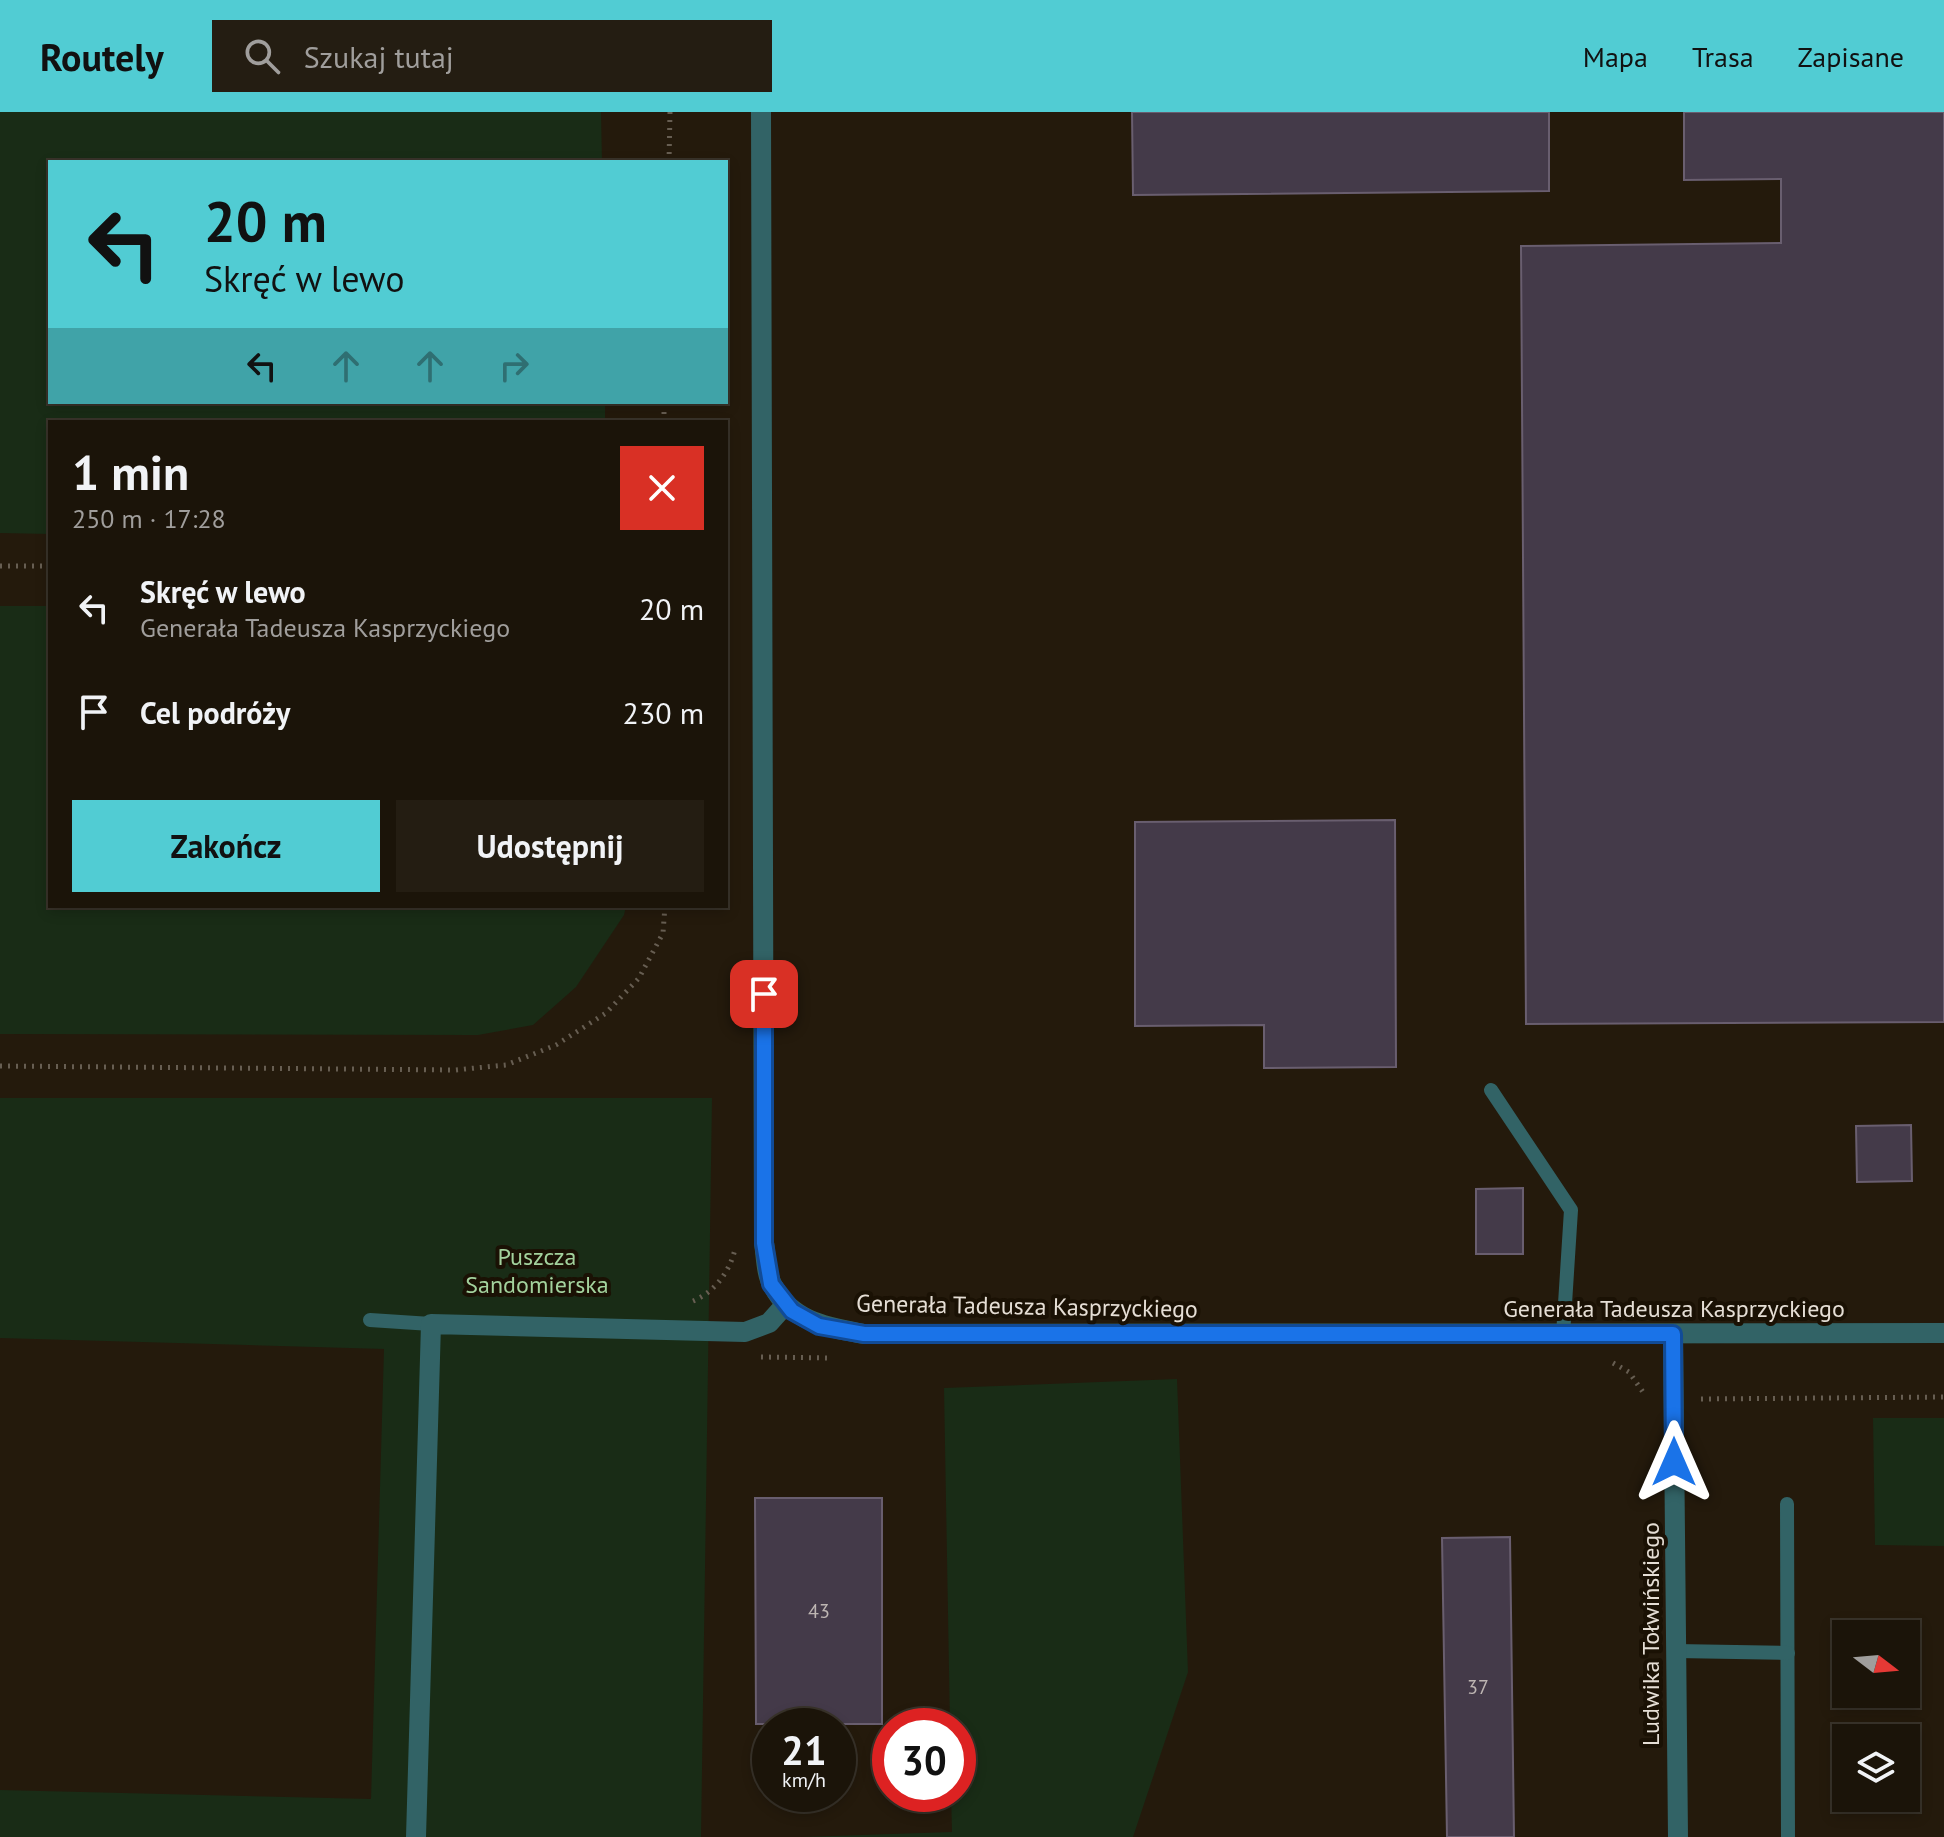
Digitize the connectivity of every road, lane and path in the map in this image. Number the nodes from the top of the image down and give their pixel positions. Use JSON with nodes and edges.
{"nodes":[{"id":1,"x":670,"y":112,"type":"edge"},
{"id":2,"x":761,"y":112,"type":"edge"},
{"id":3,"x":669,"y":160,"type":"edge"},
{"id":4,"x":0,"y":566,"type":"edge"},
{"id":5,"x":48,"y":566,"type":"edge"},
{"id":6,"x":665,"y":908,"type":"edge"},
{"id":7,"x":0,"y":1066,"type":"edge"},
{"id":8,"x":1491,"y":1090,"type":"dead end"},
{"id":9,"x":738,"y":1235,"type":"dead end"},
{"id":10,"x":684,"y":1304,"type":"dead end"},
{"id":11,"x":786,"y":1304,"type":"junction"},
{"id":12,"x":370,"y":1320,"type":"dead end"},
{"id":13,"x":431,"y":1324,"type":"junction"},
{"id":14,"x":1944,"y":1333,"type":"edge"},
{"id":15,"x":1673,"y":1334,"type":"junction"},
{"id":16,"x":1563,"y":1335,"type":"junction"},
{"id":17,"x":760,"y":1357,"type":"dead end"},
{"id":18,"x":839,"y":1358,"type":"dead end"},
{"id":19,"x":1603,"y":1362,"type":"dead end"},
{"id":20,"x":1944,"y":1397,"type":"edge"},
{"id":21,"x":1674,"y":1399,"type":"junction"},
{"id":22,"x":1787,"y":1504,"type":"dead end"},
{"id":23,"x":1676,"y":1651,"type":"junction"},
{"id":24,"x":1788,"y":1653,"type":"junction"},
{"id":25,"x":416,"y":1837,"type":"edge"},
{"id":26,"x":1678,"y":1837,"type":"edge"},
{"id":27,"x":1788,"y":1837,"type":"edge"}],
"edges":[{"from":1,"to":3,"type":"path"},
{"from":2,"to":11,"type":"street","name":"Generała Tadeusza Kasprzyckiego"},
{"from":4,"to":5,"type":"path"},
{"from":6,"to":7,"type":"path"},
{"from":8,"to":16,"type":"lane"},
{"from":9,"to":10,"type":"path"},
{"from":11,"to":13,"type":"street"},
{"from":11,"to":16,"type":"street","name":"Generała Tadeusza Kasprzyckiego"},
{"from":12,"to":13,"type":"lane"},
{"from":13,"to":25,"type":"street"},
{"from":14,"to":15,"type":"street","name":"Generała Tadeusza Kasprzyckiego"},
{"from":15,"to":16,"type":"street","name":"Generała Tadeusza Kasprzyckiego"},
{"from":15,"to":21,"type":"street","name":"Ludwika Tołwińskiego"},
{"from":17,"to":18,"type":"path"},
{"from":19,"to":21,"type":"path"},
{"from":20,"to":21,"type":"path"},
{"from":21,"to":23,"type":"street","name":"Ludwika Tołwińskiego"},
{"from":22,"to":24,"type":"lane"},
{"from":23,"to":24,"type":"lane"},
{"from":23,"to":26,"type":"street","name":"Ludwika Tołwińskiego"},
{"from":24,"to":27,"type":"lane"}]}
